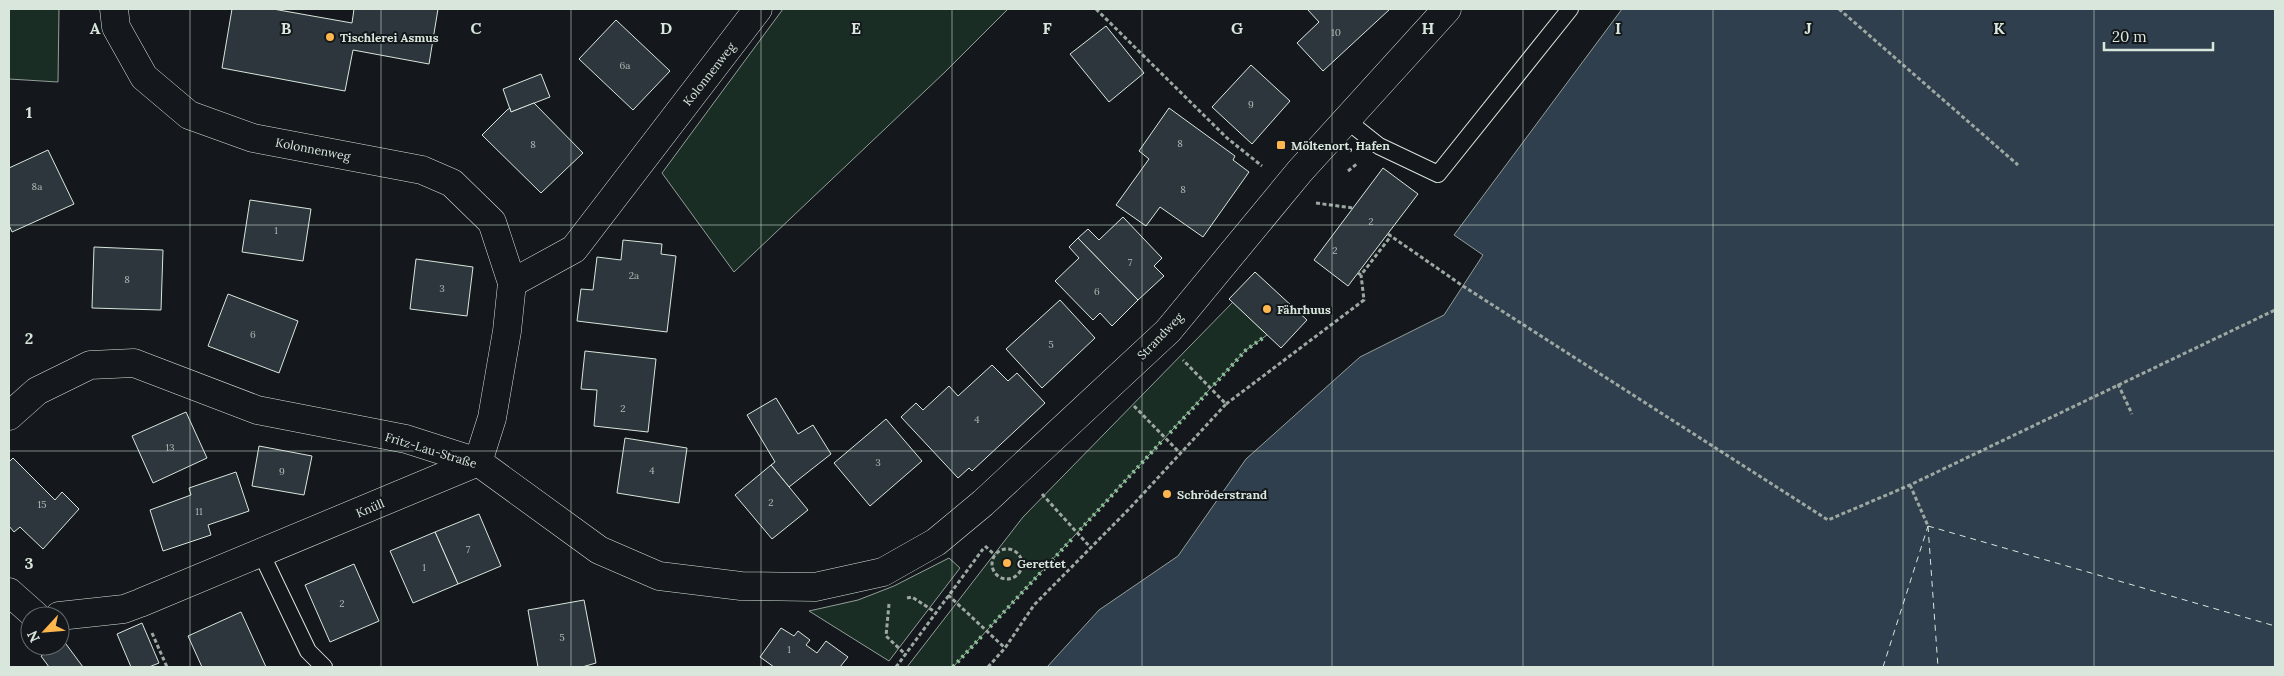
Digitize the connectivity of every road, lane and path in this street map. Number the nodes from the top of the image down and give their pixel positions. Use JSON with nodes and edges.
{"nodes":[{"id":1,"x":114,"y":9,"type":"edge"},
{"id":2,"x":758,"y":9,"type":"edge"},
{"id":3,"x":1096,"y":9,"type":"edge"},
{"id":4,"x":1447,"y":9,"type":"edge"},
{"id":5,"x":1570,"y":9,"type":"edge"},
{"id":6,"x":1839,"y":9,"type":"edge"},
{"id":7,"x":1345,"y":119,"type":"junction"},
{"id":8,"x":2018,"y":164,"type":"dead end"},
{"id":9,"x":1298,"y":194,"type":"junction"},
{"id":10,"x":1353,"y":208,"type":"dead end"},
{"id":11,"x":512,"y":283,"type":"junction"},
{"id":12,"x":2275,"y":310,"type":"edge"},
{"id":13,"x":1178,"y":355,"type":"dead end"},
{"id":14,"x":2118,"y":384,"type":"junction"},
{"id":15,"x":1132,"y":404,"type":"dead end"},
{"id":16,"x":1226,"y":404,"type":"junction"},
{"id":17,"x":2132,"y":414,"type":"dead end"},
{"id":18,"x":9,"y":416,"type":"edge"},
{"id":19,"x":1181,"y":453,"type":"junction"},
{"id":20,"x":478,"y":462,"type":"junction"},
{"id":21,"x":1910,"y":485,"type":"junction"},
{"id":22,"x":1038,"y":490,"type":"dead end"},
{"id":23,"x":1928,"y":526,"type":"dead end"},
{"id":24,"x":985,"y":546,"type":"dead end"},
{"id":25,"x":1091,"y":548,"type":"junction"},
{"id":26,"x":262,"y":553,"type":"junction"},
{"id":27,"x":995,"y":555,"type":"junction"},
{"id":28,"x":886,"y":584,"type":"junction"},
{"id":29,"x":815,"y":587,"type":"joint"},
{"id":30,"x":9,"y":592,"type":"edge"},
{"id":31,"x":948,"y":595,"type":"dead end"},
{"id":32,"x":25,"y":606,"type":"edge"},
{"id":33,"x":936,"y":612,"type":"dead end"},
{"id":34,"x":70,"y":615,"type":"edge"},
{"id":35,"x":1005,"y":648,"type":"junction"},
{"id":36,"x":324,"y":667,"type":"edge"},
{"id":37,"x":896,"y":667,"type":"edge"},
{"id":38,"x":988,"y":667,"type":"edge"}],
"edges":[{"from":1,"to":11,"type":"street","name":"Kolonnenweg"},
{"from":2,"to":11,"type":"street","name":"Kolonnenweg"},
{"from":3,"to":9,"type":"path"},
{"from":4,"to":7,"type":"street","name":"Strandweg"},
{"from":5,"to":7,"type":"lane"},
{"from":6,"to":8,"type":"path"},
{"from":7,"to":9,"type":"street","name":"Strandweg"},
{"from":9,"to":10,"type":"path"},
{"from":9,"to":28,"type":"street","name":"Strandweg"},
{"from":11,"to":20,"type":"street","name":"Kolonnenweg"},
{"from":12,"to":14,"type":"path"},
{"from":13,"to":16,"type":"path"},
{"from":14,"to":17,"type":"path"},
{"from":14,"to":21,"type":"path"},
{"from":15,"to":19,"type":"path"},
{"from":16,"to":19,"type":"path"},
{"from":16,"to":21,"type":"path"},
{"from":18,"to":20,"type":"street","name":"Fritz-Lau-Straße"},
{"from":19,"to":25,"type":"path"},
{"from":20,"to":26,"type":"street","name":"Knüll"},
{"from":20,"to":29,"type":"street","name":"Fritz-Lau-Straße"},
{"from":21,"to":23,"type":"path"},
{"from":22,"to":25,"type":"path"},
{"from":24,"to":27,"type":"path"},
{"from":25,"to":35,"type":"path"},
{"from":26,"to":34,"type":"street","name":"Knüll"},
{"from":26,"to":36,"type":"lane"},
{"from":27,"to":27,"type":"path"},
{"from":28,"to":29,"type":"street","name":"Strandweg"},
{"from":28,"to":33,"type":"path"},
{"from":28,"to":37,"type":"path"},
{"from":30,"to":32,"type":"street"},
{"from":31,"to":35,"type":"path"},
{"from":35,"to":38,"type":"path"}]}
